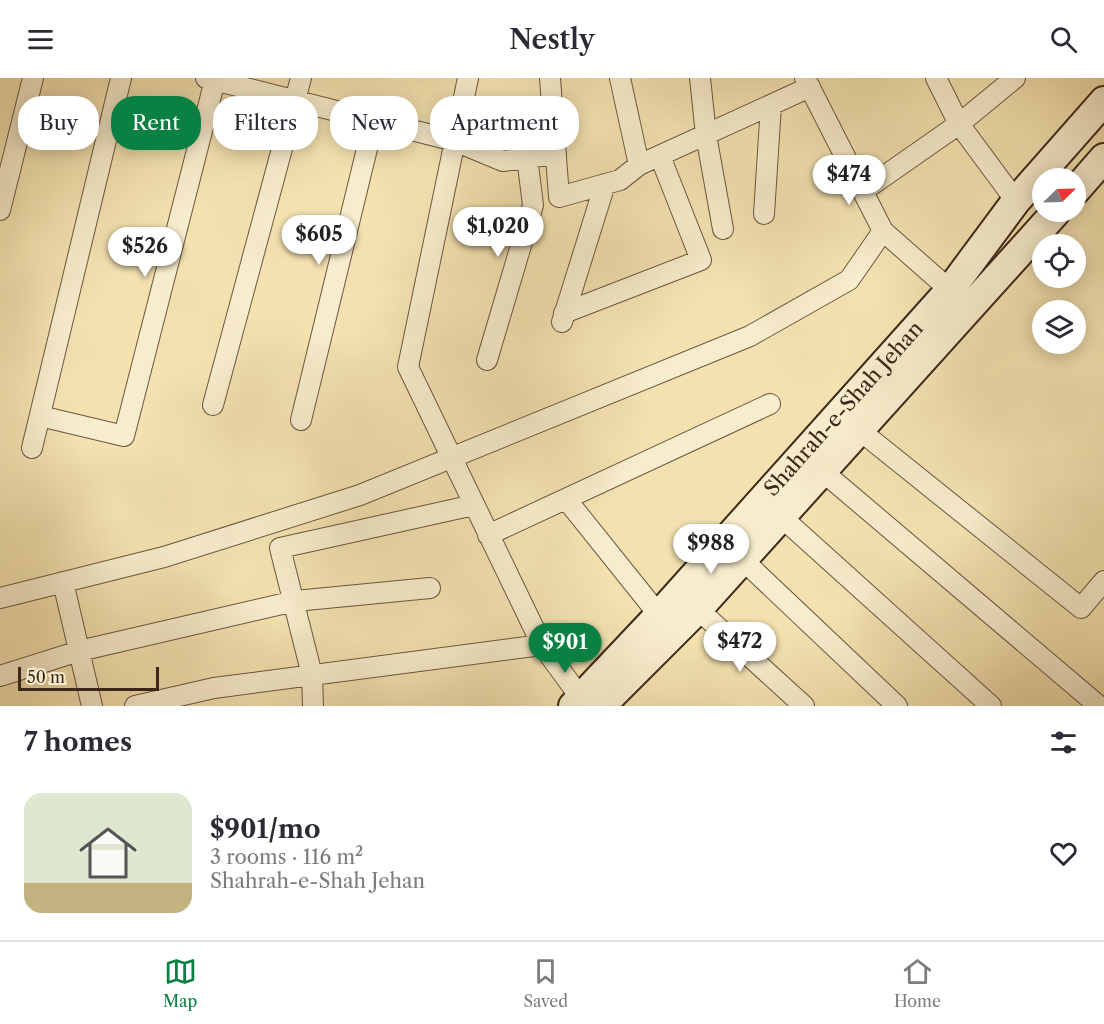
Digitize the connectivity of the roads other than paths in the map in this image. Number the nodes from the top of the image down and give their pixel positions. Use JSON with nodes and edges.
{"nodes":[{"id":1,"x":33,"y":78,"type":"edge"},
{"id":2,"x":121,"y":78,"type":"edge"},
{"id":3,"x":300,"y":78,"type":"edge"},
{"id":4,"x":468,"y":78,"type":"edge"},
{"id":5,"x":550,"y":78,"type":"edge"},
{"id":6,"x":620,"y":78,"type":"edge"},
{"id":7,"x":700,"y":78,"type":"edge"},
{"id":8,"x":936,"y":78,"type":"edge"},
{"id":9,"x":1016,"y":78,"type":"edge"},
{"id":10,"x":210,"y":79,"type":"edge"},
{"id":11,"x":808,"y":82,"type":"edge"},
{"id":12,"x":279,"y":96,"type":"edge"},
{"id":13,"x":296,"y":96,"type":"edge"},
{"id":14,"x":464,"y":96,"type":"edge"},
{"id":15,"x":1104,"y":101,"type":"edge"},
{"id":16,"x":771,"y":105,"type":"junction"},
{"id":17,"x":959,"y":124,"type":"junction"},
{"id":18,"x":706,"y":135,"type":"junction"},
{"id":19,"x":282,"y":150,"type":"edge"},
{"id":20,"x":367,"y":150,"type":"edge"},
{"id":21,"x":453,"y":150,"type":"edge"},
{"id":22,"x":477,"y":150,"type":"edge"},
{"id":23,"x":556,"y":154,"type":"junction"},
{"id":24,"x":660,"y":156,"type":"junction"},
{"id":25,"x":527,"y":158,"type":"junction"},
{"id":26,"x":1104,"y":158,"type":"edge"},
{"id":27,"x":639,"y":165,"type":"junction"},
{"id":28,"x":1086,"y":179,"type":"edge"},
{"id":29,"x":605,"y":184,"type":"junction"},
{"id":30,"x":863,"y":191,"type":"junction"},
{"id":31,"x":1016,"y":201,"type":"junction"},
{"id":32,"x":0,"y":210,"type":"edge"},
{"id":33,"x":764,"y":214,"type":"dead end"},
{"id":34,"x":1047,"y":222,"type":"edge"},
{"id":35,"x":723,"y":229,"type":"dead end"},
{"id":36,"x":883,"y":231,"type":"junction"},
{"id":37,"x":950,"y":290,"type":"junction"},
{"id":38,"x":487,"y":360,"type":"dead end"},
{"id":39,"x":770,"y":404,"type":"dead end"},
{"id":40,"x":213,"y":405,"type":"dead end"},
{"id":41,"x":40,"y":416,"type":"junction"},
{"id":42,"x":301,"y":420,"type":"dead end"},
{"id":43,"x":858,"y":429,"type":"junction"},
{"id":44,"x":32,"y":448,"type":"dead end"},
{"id":45,"x":451,"y":458,"type":"junction"},
{"id":46,"x":831,"y":466,"type":"junction"},
{"id":47,"x":566,"y":499,"type":"junction"},
{"id":48,"x":474,"y":505,"type":"junction"},
{"id":49,"x":787,"y":522,"type":"junction"},
{"id":50,"x":489,"y":535,"type":"junction"},
{"id":51,"x":747,"y":564,"type":"junction"},
{"id":52,"x":1104,"y":581,"type":"edge"},
{"id":53,"x":63,"y":582,"type":"junction"},
{"id":54,"x":430,"y":588,"type":"dead end"},
{"id":55,"x":0,"y":598,"type":"edge"},
{"id":56,"x":295,"y":601,"type":"junction"},
{"id":57,"x":702,"y":613,"type":"junction"},
{"id":58,"x":659,"y":615,"type":"junction"},
{"id":59,"x":542,"y":645,"type":"junction"},
{"id":60,"x":79,"y":651,"type":"junction"},
{"id":61,"x":312,"y":675,"type":"junction"},
{"id":62,"x":0,"y":676,"type":"edge"},
{"id":63,"x":601,"y":699,"type":"edge"},
{"id":64,"x":92,"y":706,"type":"edge"},
{"id":65,"x":135,"y":706,"type":"edge"},
{"id":66,"x":313,"y":706,"type":"edge"},
{"id":67,"x":564,"y":706,"type":"edge"},
{"id":68,"x":804,"y":706,"type":"edge"},
{"id":69,"x":897,"y":706,"type":"edge"},
{"id":70,"x":991,"y":706,"type":"edge"},
{"id":71,"x":1099,"y":706,"type":"edge"}],
"edges":[{"from":1,"to":32,"type":"street"},
{"from":2,"to":41,"type":"street"},
{"from":3,"to":13,"type":"street"},
{"from":4,"to":14,"type":"street"},
{"from":5,"to":23,"type":"street"},
{"from":6,"to":27,"type":"street"},
{"from":7,"to":18,"type":"street"},
{"from":8,"to":17,"type":"street"},
{"from":9,"to":17,"type":"street"},
{"from":10,"to":12,"type":"street"},
{"from":10,"to":41,"type":"street"},
{"from":11,"to":16,"type":"street"},
{"from":11,"to":30,"type":"street"},
{"from":15,"to":31,"type":"main road","name":"Shahrah-e-Shah Jehan"},
{"from":16,"to":18,"type":"street"},
{"from":16,"to":33,"type":"street"},
{"from":17,"to":30,"type":"street"},
{"from":17,"to":31,"type":"street"},
{"from":18,"to":24,"type":"street"},
{"from":18,"to":35,"type":"street"},
{"from":19,"to":40,"type":"street"},
{"from":20,"to":42,"type":"street"},
{"from":21,"to":45,"type":"street"},
{"from":22,"to":25,"type":"street"},
{"from":23,"to":25,"type":"street"},
{"from":23,"to":29,"type":"street"},
{"from":24,"to":27,"type":"street"},
{"from":24,"to":29,"type":"street"},
{"from":25,"to":38,"type":"street"},
{"from":26,"to":28,"type":"main road"},
{"from":27,"to":29,"type":"street"},
{"from":30,"to":36,"type":"street"},
{"from":31,"to":37,"type":"main road","name":"Shahrah-e-Shah Jehan"},
{"from":34,"to":43,"type":"main road","name":"Shahrah-e-Shah Jehan"},
{"from":36,"to":37,"type":"street"},
{"from":36,"to":45,"type":"street"},
{"from":37,"to":58,"type":"main road","name":"Shahrah-e-Shah Jehan"},
{"from":39,"to":47,"type":"street"},
{"from":41,"to":44,"type":"street"},
{"from":43,"to":46,"type":"main road","name":"Shahrah-e-Shah Jehan"},
{"from":43,"to":52,"type":"street"},
{"from":45,"to":48,"type":"street"},
{"from":45,"to":53,"type":"street"},
{"from":46,"to":49,"type":"street"},
{"from":46,"to":63,"type":"main road","name":"Shahrah-e-Shah Jehan"},
{"from":46,"to":71,"type":"street"},
{"from":47,"to":50,"type":"street"},
{"from":47,"to":58,"type":"street"},
{"from":48,"to":50,"type":"street"},
{"from":48,"to":56,"type":"street"},
{"from":49,"to":51,"type":"street"},
{"from":49,"to":70,"type":"street"},
{"from":50,"to":59,"type":"street"},
{"from":51,"to":57,"type":"street"},
{"from":51,"to":69,"type":"street"},
{"from":53,"to":55,"type":"street"},
{"from":53,"to":60,"type":"street"},
{"from":54,"to":56,"type":"street"},
{"from":56,"to":60,"type":"street"},
{"from":56,"to":61,"type":"street"},
{"from":57,"to":63,"type":"street"},
{"from":57,"to":68,"type":"street"},
{"from":58,"to":63,"type":"main road","name":"Shahrah-e-Shah Jehan"},
{"from":59,"to":61,"type":"street"},
{"from":59,"to":63,"type":"street"},
{"from":60,"to":62,"type":"street"},
{"from":60,"to":64,"type":"street"},
{"from":61,"to":65,"type":"street"},
{"from":61,"to":66,"type":"street"},
{"from":63,"to":67,"type":"street"}]}
